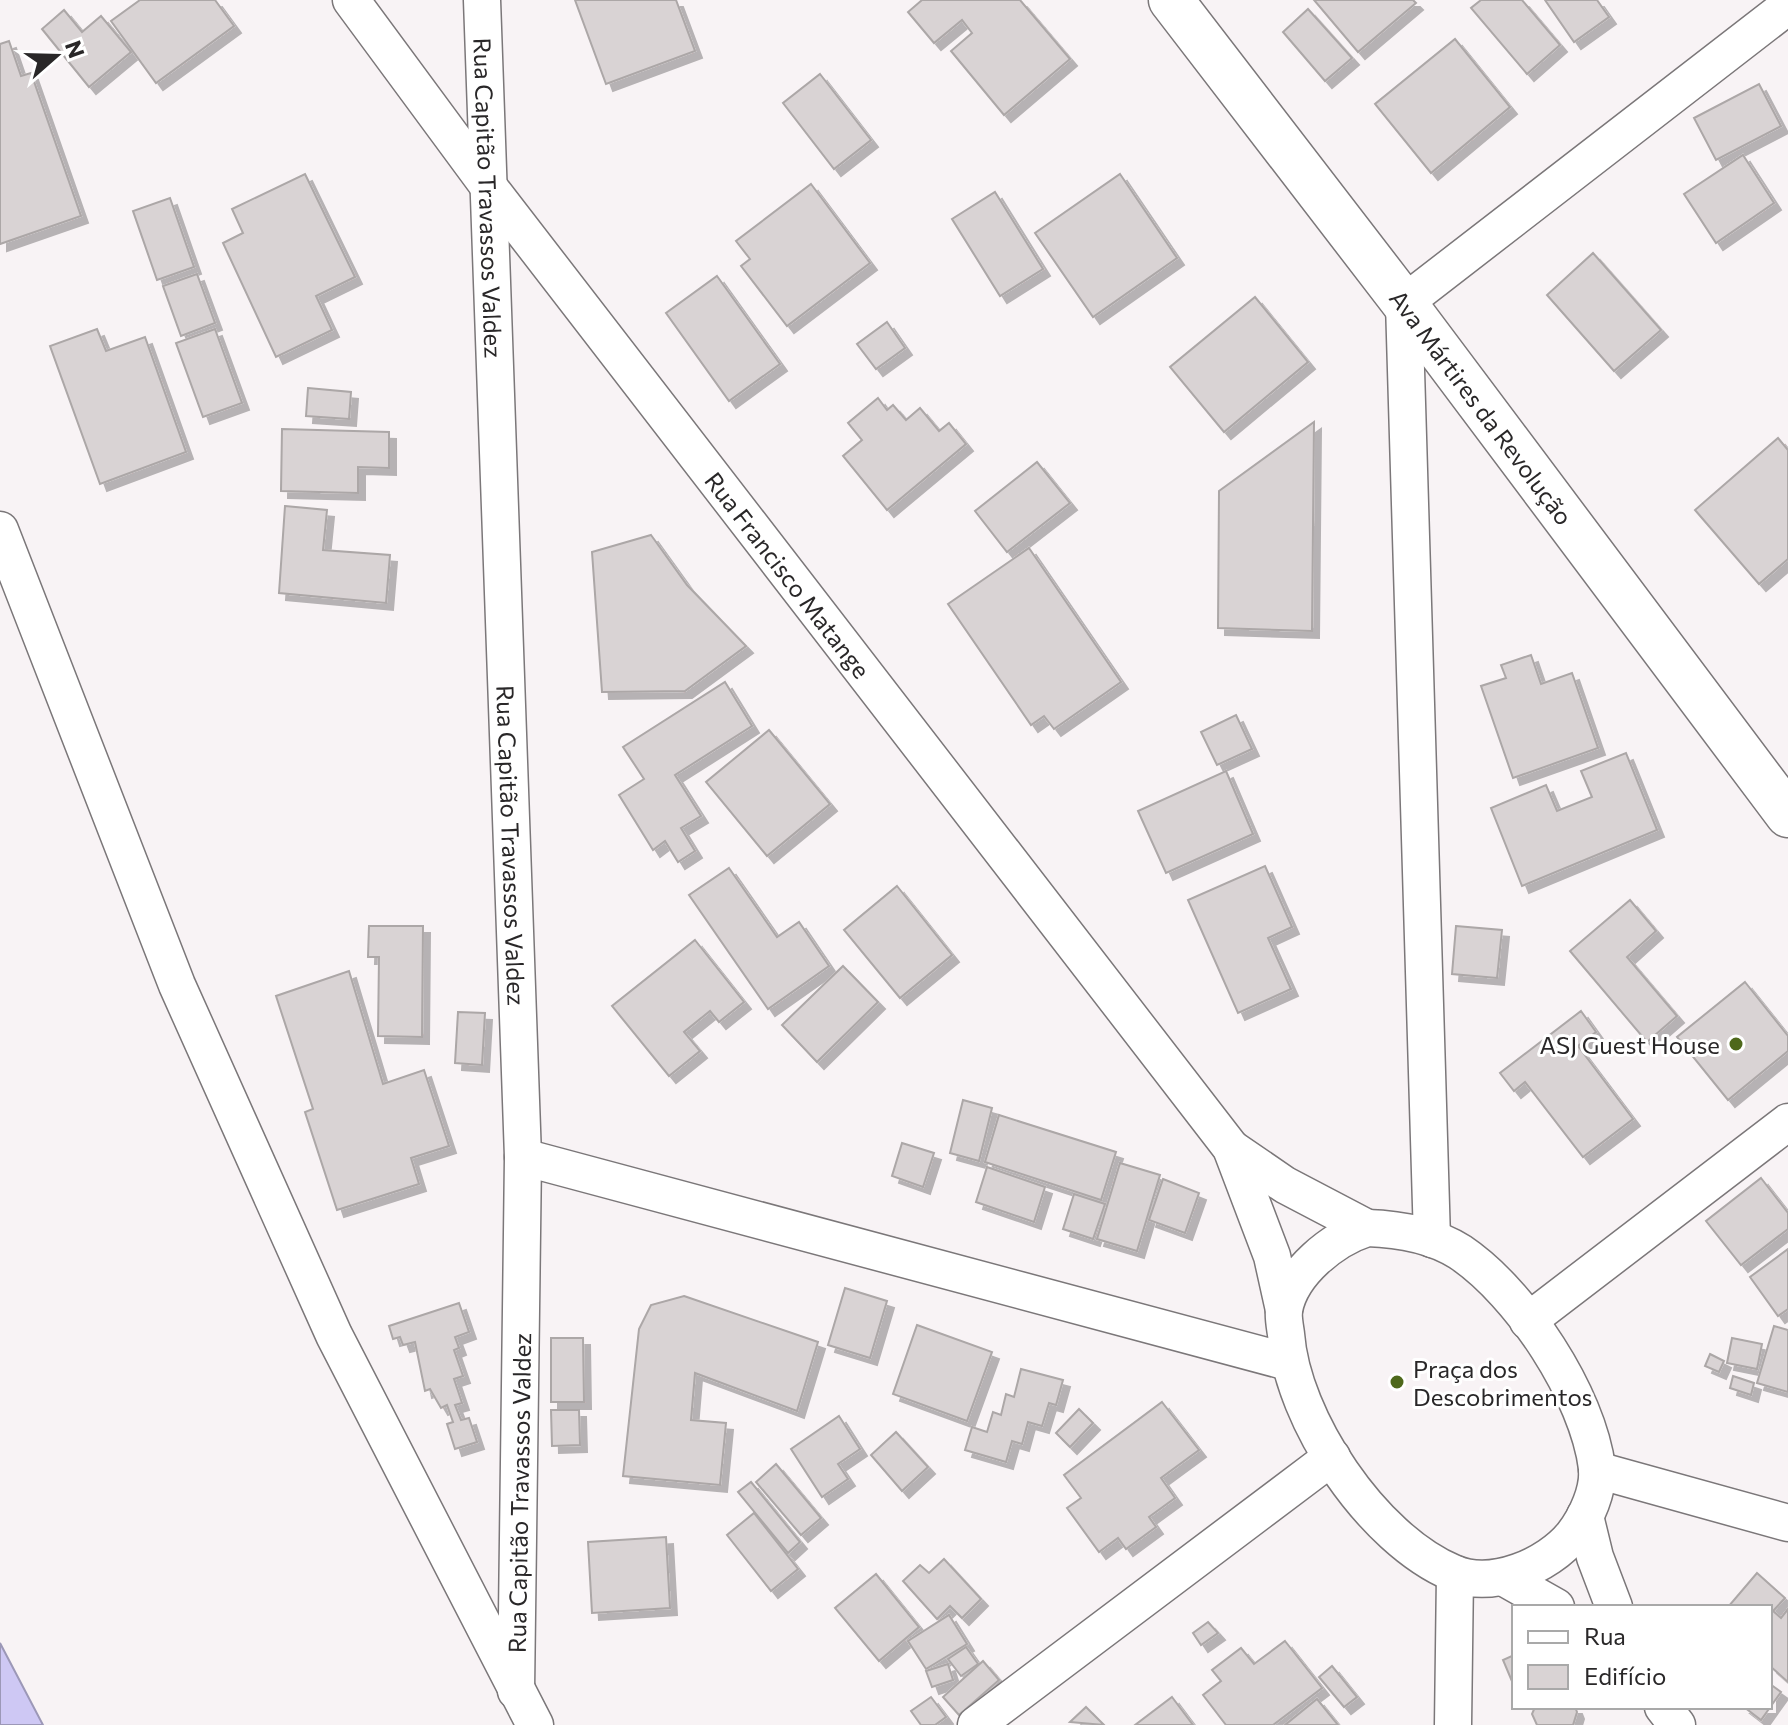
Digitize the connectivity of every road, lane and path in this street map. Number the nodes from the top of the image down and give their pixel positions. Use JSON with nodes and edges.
{"nodes":[{"id":1,"x":351,"y":0,"type":"edge"},
{"id":2,"x":482,"y":0,"type":"edge"},
{"id":3,"x":1171,"y":0,"type":"edge"},
{"id":4,"x":1788,"y":6,"type":"edge"},
{"id":5,"x":486,"y":183,"type":"junction"},
{"id":6,"x":1404,"y":303,"type":"junction"},
{"id":7,"x":0,"y":530,"type":"edge"},
{"id":8,"x":1788,"y":815,"type":"edge"},
{"id":9,"x":1788,"y":1122,"type":"edge"},
{"id":10,"x":1231,"y":1148,"type":"junction"},
{"id":11,"x":523,"y":1157,"type":"junction"},
{"id":12,"x":1367,"y":1228,"type":"junction"},
{"id":13,"x":1432,"y":1239,"type":"junction"},
{"id":14,"x":1284,"y":1310,"type":"junction"},
{"id":15,"x":1528,"y":1321,"type":"junction"},
{"id":16,"x":1288,"y":1362,"type":"junction"},
{"id":17,"x":1332,"y":1457,"type":"junction"},
{"id":18,"x":1597,"y":1470,"type":"junction"},
{"id":19,"x":1585,"y":1516,"type":"junction"},
{"id":20,"x":1788,"y":1523,"type":"edge"},
{"id":21,"x":1455,"y":1574,"type":"junction"},
{"id":22,"x":1503,"y":1577,"type":"junction"},
{"id":23,"x":1552,"y":1605,"type":"edge"},
{"id":24,"x":1613,"y":1605,"type":"edge"},
{"id":25,"x":516,"y":1691,"type":"junction"},
{"id":26,"x":1665,"y":1709,"type":"edge"},
{"id":27,"x":535,"y":1725,"type":"edge"},
{"id":28,"x":976,"y":1725,"type":"edge"},
{"id":29,"x":1453,"y":1725,"type":"edge"},
{"id":30,"x":1677,"y":1725,"type":"edge"}],
"edges":[{"from":1,"to":5,"type":"street","name":"Rua Francisco Matange"},
{"from":2,"to":5,"type":"street","name":"Rua Capitão Travassos Valdez"},
{"from":3,"to":6,"type":"street","name":"Ava Mártires da Revolução"},
{"from":4,"to":6,"type":"street"},
{"from":5,"to":10,"type":"street","name":"Rua Francisco Matange"},
{"from":5,"to":11,"type":"street","name":"Rua Capitão Travassos Valdez"},
{"from":6,"to":8,"type":"street","name":"Ava Mártires da Revolução"},
{"from":6,"to":13,"type":"street"},
{"from":7,"to":25,"type":"street"},
{"from":9,"to":15,"type":"street"},
{"from":10,"to":12,"type":"street"},
{"from":10,"to":14,"type":"street"},
{"from":11,"to":16,"type":"street"},
{"from":11,"to":25,"type":"street","name":"Rua Capitão Travassos Valdez"},
{"from":12,"to":13,"type":"street"},
{"from":12,"to":14,"type":"street"},
{"from":13,"to":15,"type":"street"},
{"from":14,"to":16,"type":"street"},
{"from":15,"to":18,"type":"street"},
{"from":16,"to":17,"type":"street"},
{"from":17,"to":21,"type":"street"},
{"from":17,"to":28,"type":"street"},
{"from":18,"to":19,"type":"street"},
{"from":18,"to":20,"type":"street"},
{"from":19,"to":22,"type":"street"},
{"from":19,"to":24,"type":"street"},
{"from":21,"to":22,"type":"street"},
{"from":21,"to":29,"type":"street"},
{"from":22,"to":23,"type":"street"},
{"from":25,"to":27,"type":"street"},
{"from":26,"to":30,"type":"street"}]}
